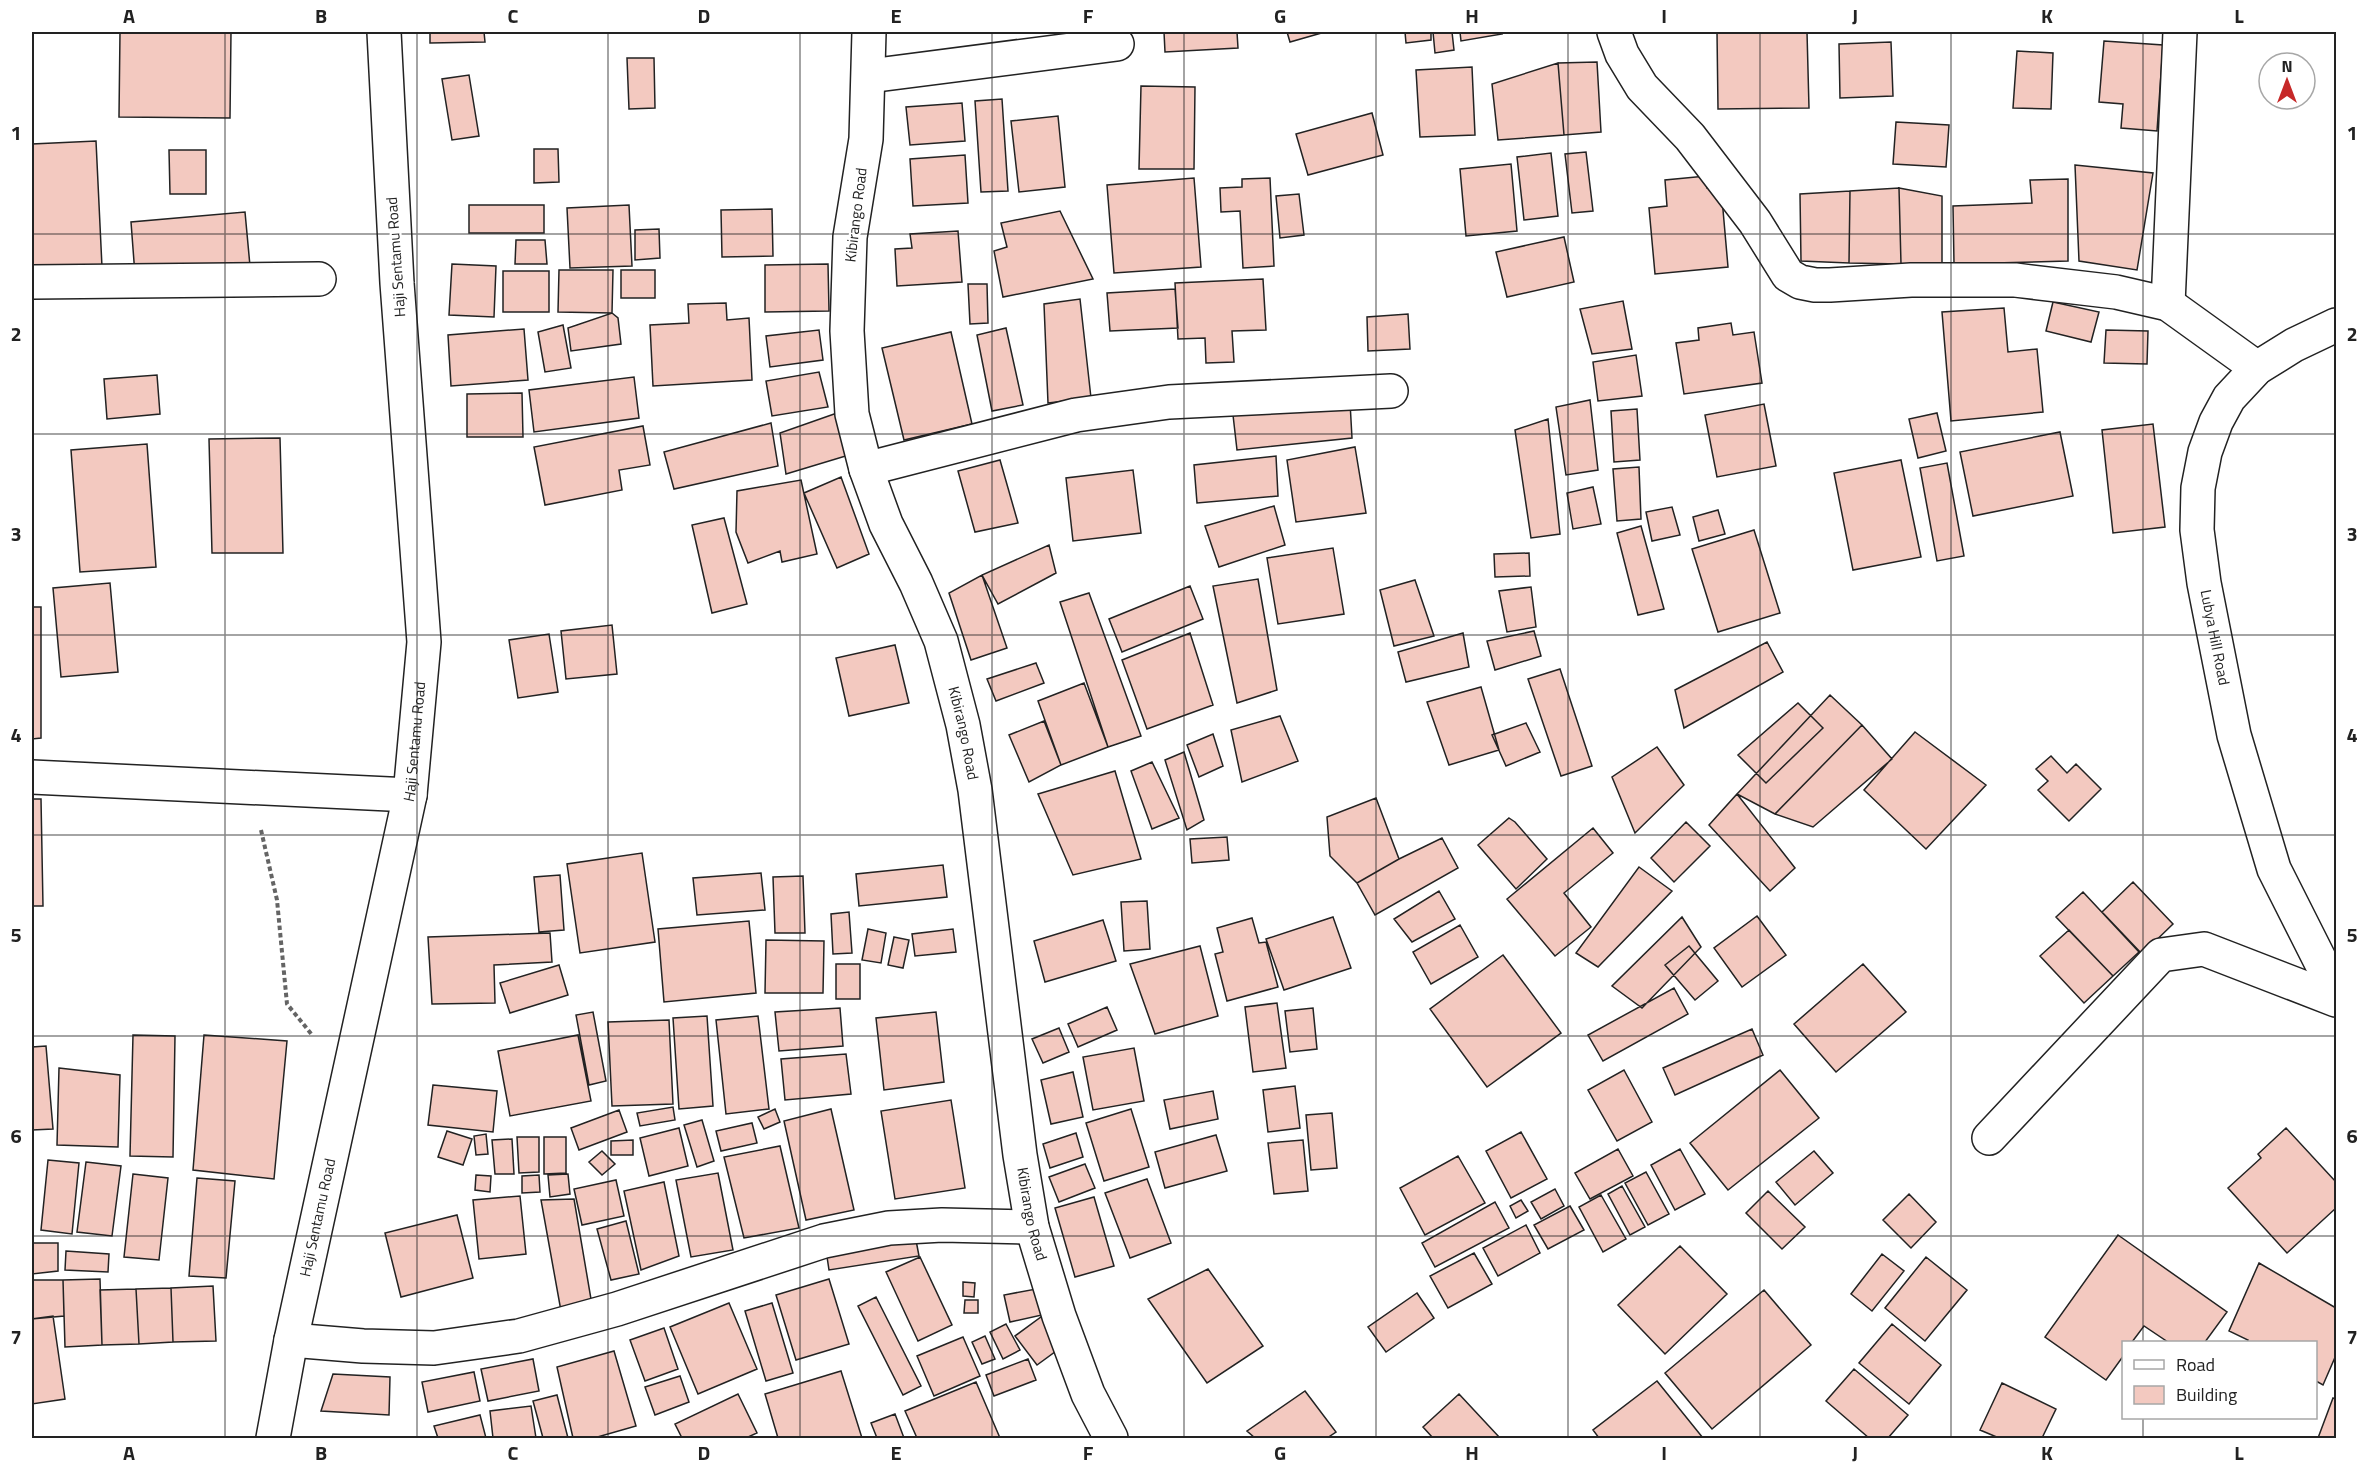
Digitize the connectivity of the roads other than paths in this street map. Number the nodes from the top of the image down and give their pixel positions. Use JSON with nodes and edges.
{"nodes":[{"id":1,"x":384,"y":32,"type":"edge"},
{"id":2,"x":869,"y":32,"type":"edge"},
{"id":3,"x":1614,"y":32,"type":"edge"},
{"id":4,"x":2180,"y":32,"type":"edge"},
{"id":5,"x":1117,"y":44,"type":"dead end"},
{"id":6,"x":869,"y":76,"type":"junction"},
{"id":7,"x":319,"y":279,"type":"dead end"},
{"id":8,"x":32,"y":282,"type":"edge"},
{"id":9,"x":2168,"y":304,"type":"junction"},
{"id":10,"x":2337,"y":325,"type":"edge"},
{"id":11,"x":2257,"y":368,"type":"junction"},
{"id":12,"x":1391,"y":391,"type":"dead end"},
{"id":13,"x":866,"y":469,"type":"junction"},
{"id":14,"x":32,"y":777,"type":"edge"},
{"id":15,"x":410,"y":795,"type":"junction"},
{"id":16,"x":2337,"y":992,"type":"edge"},
{"id":17,"x":2337,"y":1000,"type":"edge"},
{"id":18,"x":1989,"y":1138,"type":"dead end"},
{"id":19,"x":1032,"y":1227,"type":"junction"},
{"id":20,"x":291,"y":1340,"type":"junction"},
{"id":21,"x":273,"y":1438,"type":"edge"},
{"id":22,"x":1111,"y":1438,"type":"edge"}],
"edges":[{"from":1,"to":15,"type":"street","name":"Haji Sentamu Road"},
{"from":2,"to":6,"type":"street","name":"Kibirango Road"},
{"from":3,"to":9,"type":"street"},
{"from":4,"to":9,"type":"street"},
{"from":5,"to":6,"type":"street"},
{"from":6,"to":13,"type":"street","name":"Kibirango Road"},
{"from":7,"to":8,"type":"street"},
{"from":9,"to":11,"type":"street"},
{"from":10,"to":11,"type":"street","name":"Lubya Hill Road"},
{"from":11,"to":16,"type":"street","name":"Lubya Hill Road"},
{"from":12,"to":13,"type":"street"},
{"from":13,"to":19,"type":"street","name":"Kibirango Road"},
{"from":14,"to":15,"type":"street"},
{"from":15,"to":20,"type":"street","name":"Haji Sentamu Road"},
{"from":17,"to":18,"type":"street"},
{"from":19,"to":20,"type":"street"},
{"from":19,"to":22,"type":"street","name":"Kibirango Road"},
{"from":20,"to":21,"type":"street","name":"Haji Sentamu Road"}]}
